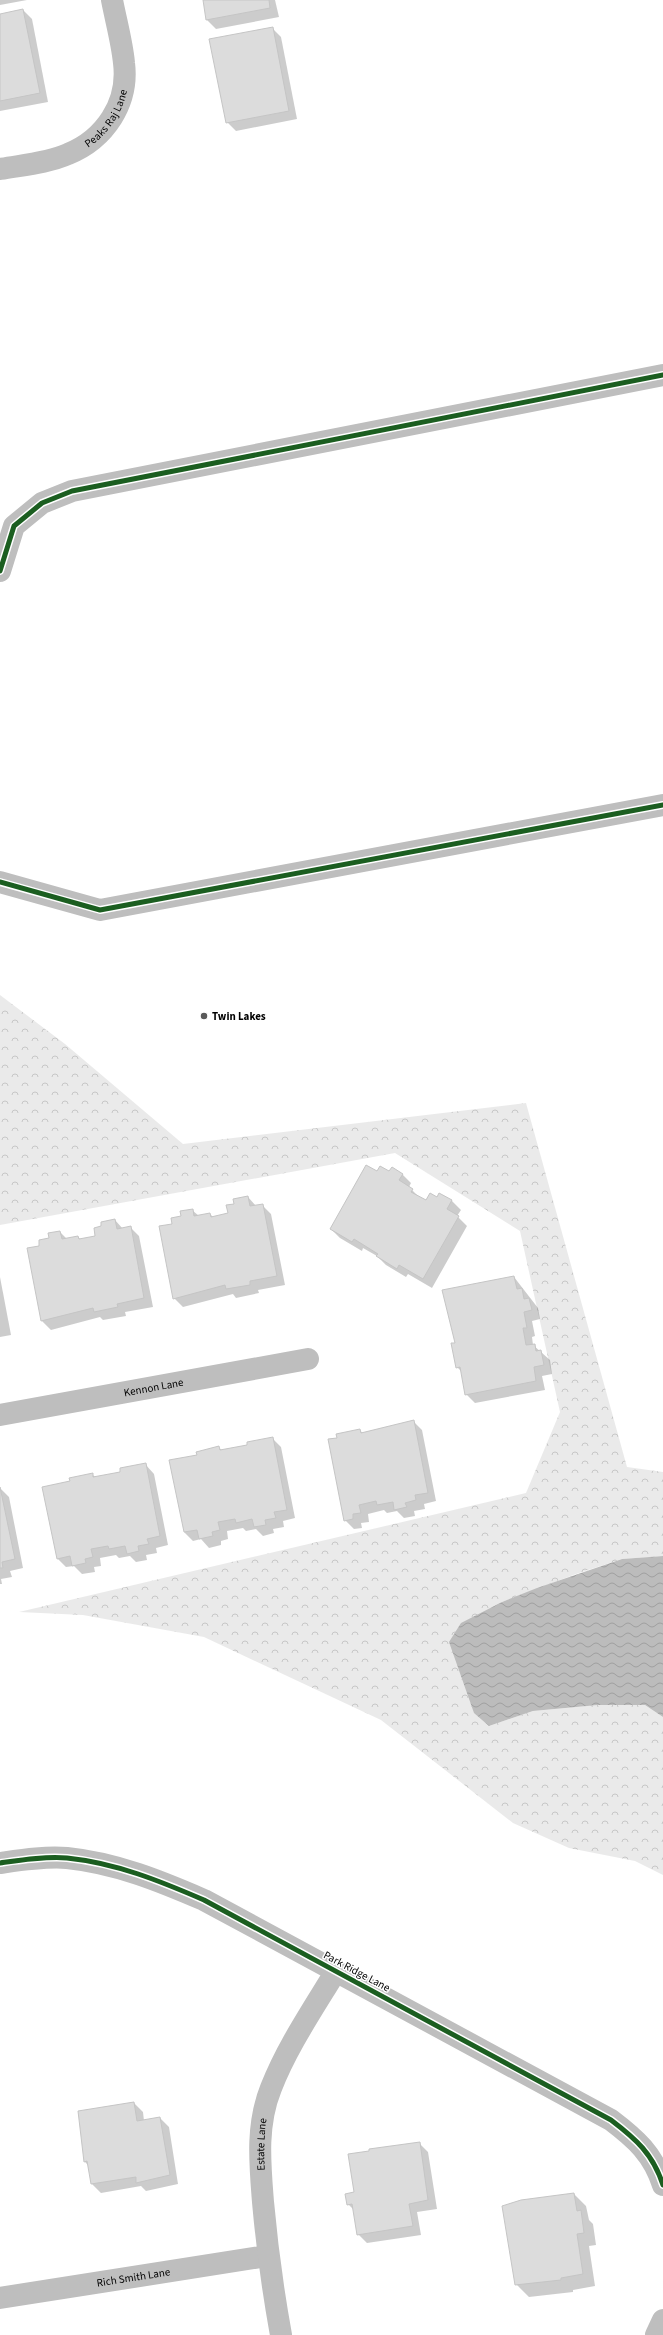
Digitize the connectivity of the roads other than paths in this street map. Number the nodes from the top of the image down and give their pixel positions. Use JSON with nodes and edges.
{"nodes":[{"id":1,"x":112,"y":0,"type":"edge"},
{"id":2,"x":0,"y":169,"type":"edge"},
{"id":3,"x":663,"y":375,"type":"edge"},
{"id":4,"x":0,"y":571,"type":"edge"},
{"id":5,"x":663,"y":805,"type":"edge"},
{"id":6,"x":0,"y":882,"type":"edge"},
{"id":7,"x":308,"y":1359,"type":"dead end"},
{"id":8,"x":0,"y":1415,"type":"edge"},
{"id":9,"x":0,"y":1863,"type":"edge"},
{"id":10,"x":336,"y":1971,"type":"junction"},
{"id":11,"x":663,"y":2185,"type":"edge"},
{"id":12,"x":267,"y":2256,"type":"junction"},
{"id":13,"x":0,"y":2298,"type":"edge"},
{"id":14,"x":663,"y":2320,"type":"edge"},
{"id":15,"x":281,"y":2335,"type":"edge"},
{"id":16,"x":656,"y":2335,"type":"edge"}],
"edges":[{"from":1,"to":2,"type":"street","name":"Peaks Raj Lane"},
{"from":3,"to":4,"type":"street"},
{"from":5,"to":6,"type":"street"},
{"from":7,"to":8,"type":"street","name":"Kennon Lane"},
{"from":9,"to":10,"type":"street","name":"Park Ridge Lane"},
{"from":10,"to":11,"type":"street","name":"Park Ridge Lane"},
{"from":10,"to":12,"type":"street","name":"Estate Lane"},
{"from":12,"to":13,"type":"street","name":"Rich Smith Lane"},
{"from":12,"to":15,"type":"street","name":"Estate Lane"},
{"from":14,"to":16,"type":"street"}]}
